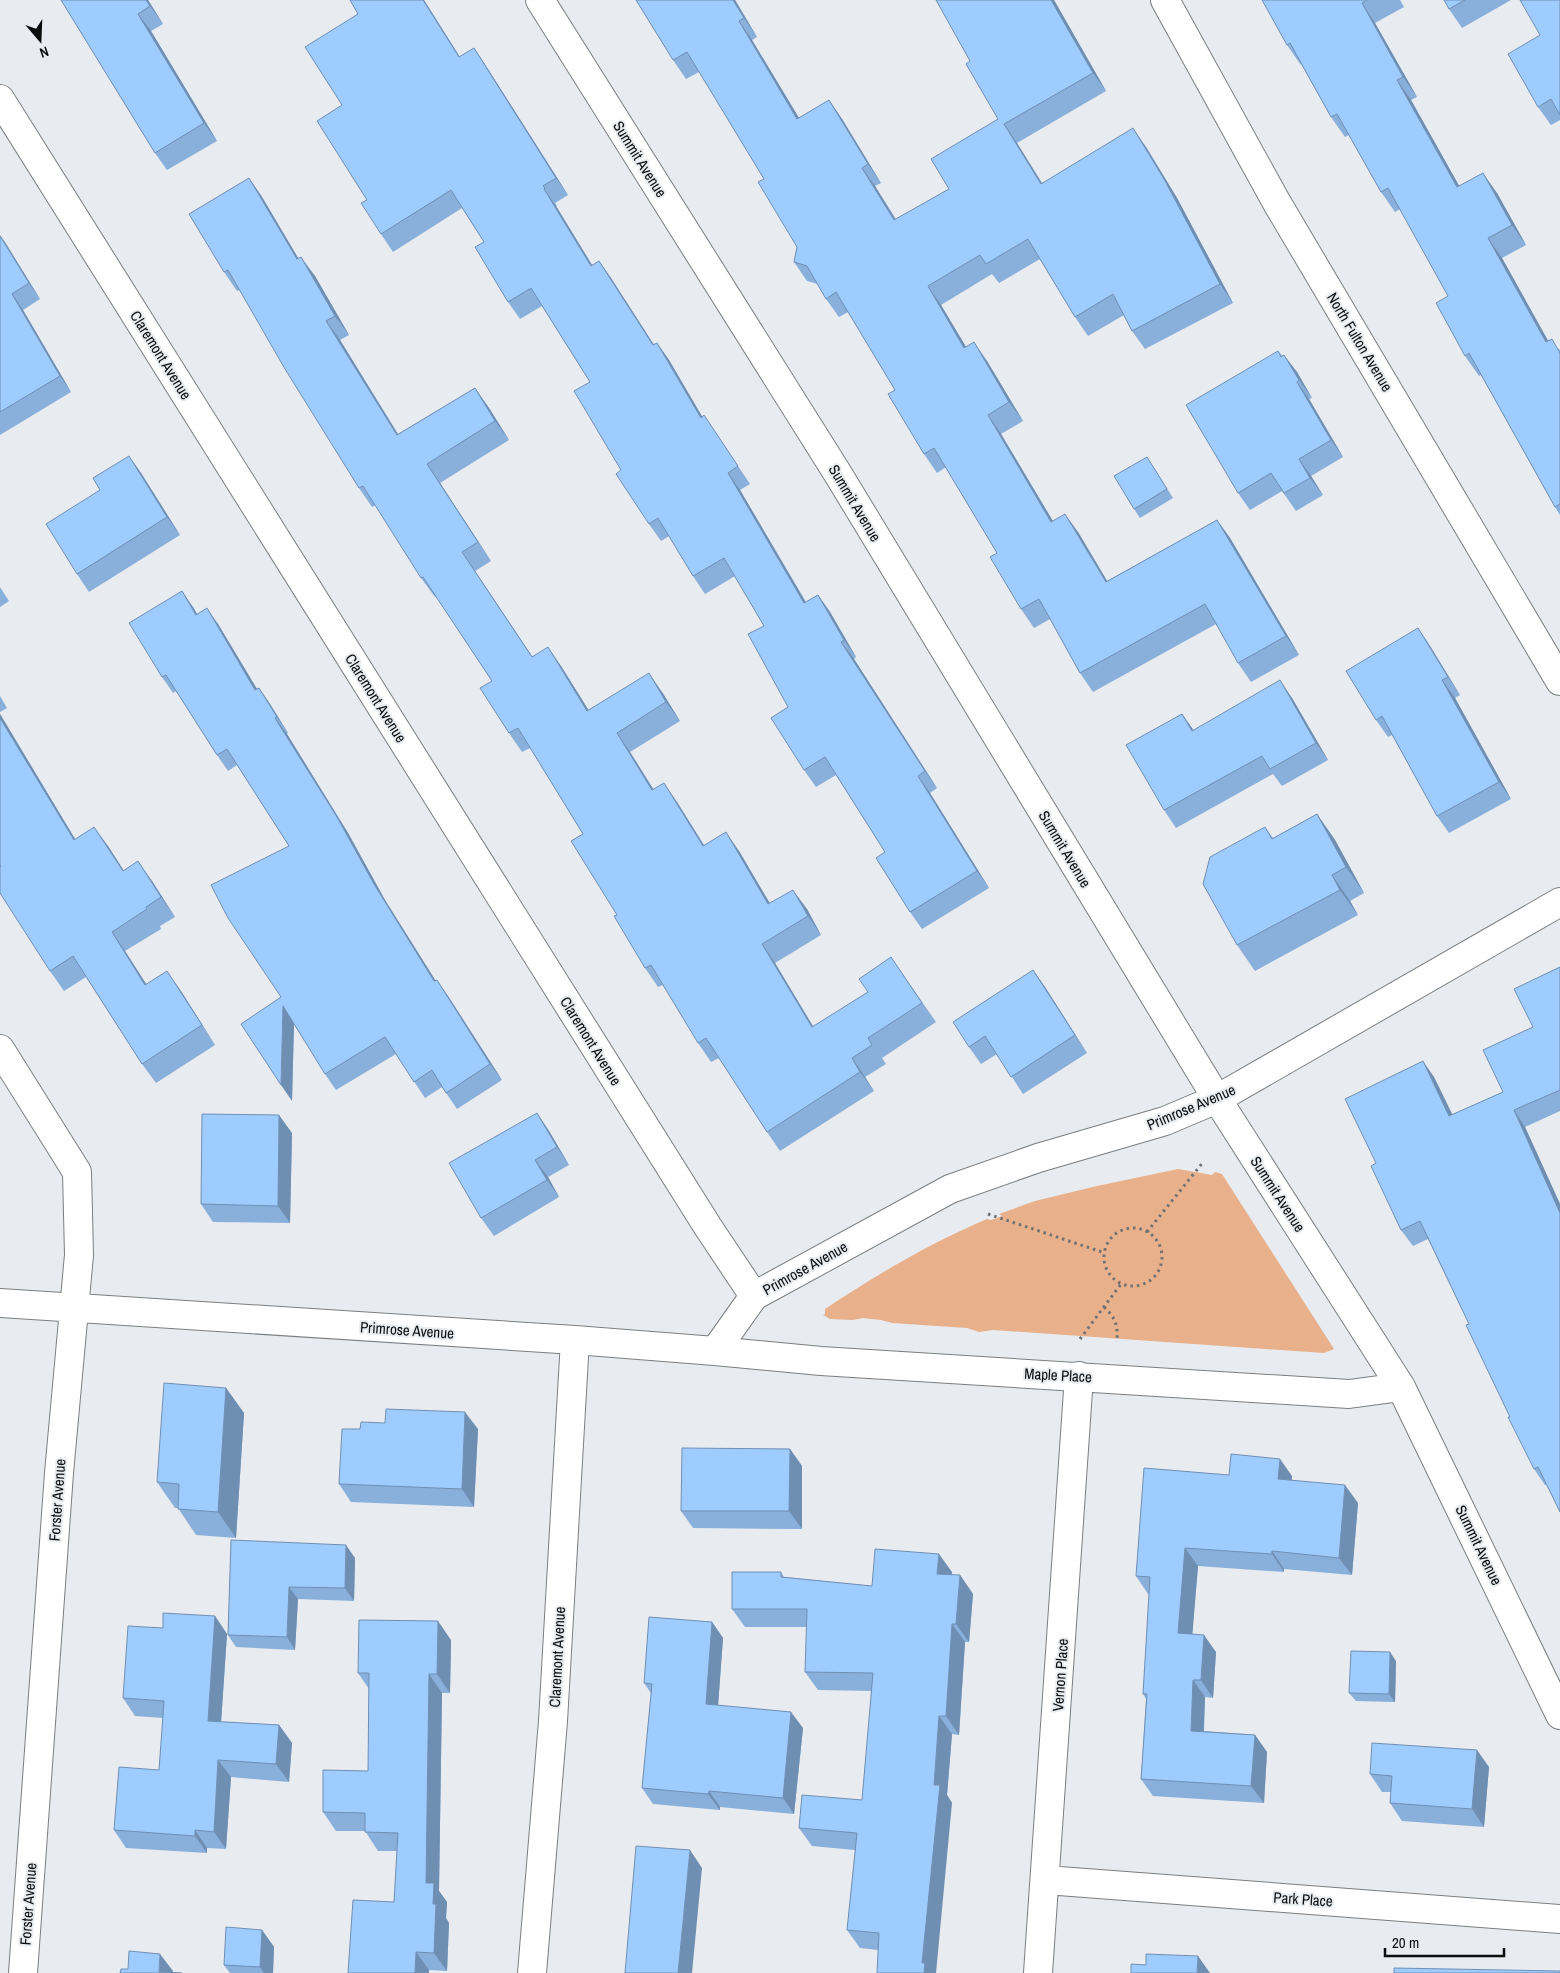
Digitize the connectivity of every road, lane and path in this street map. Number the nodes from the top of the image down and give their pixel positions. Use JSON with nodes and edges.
{"nodes":[{"id":1,"x":540,"y":0,"type":"edge"},
{"id":2,"x":1165,"y":0,"type":"edge"},
{"id":3,"x":0,"y":99,"type":"edge"},
{"id":4,"x":1560,"y":681,"type":"edge"},
{"id":5,"x":1560,"y":902,"type":"edge"},
{"id":6,"x":0,"y":1049,"type":"edge"},
{"id":7,"x":1217,"y":1099,"type":"junction"},
{"id":8,"x":1204,"y":1161,"type":"dead end"},
{"id":9,"x":985,"y":1213,"type":"dead end"},
{"id":10,"x":1147,"y":1232,"type":"junction"},
{"id":11,"x":1105,"y":1253,"type":"junction"},
{"id":12,"x":1121,"y":1284,"type":"junction"},
{"id":13,"x":754,"y":1296,"type":"junction"},
{"id":14,"x":0,"y":1303,"type":"edge"},
{"id":15,"x":1104,"y":1307,"type":"junction"},
{"id":16,"x":74,"y":1309,"type":"junction"},
{"id":17,"x":1080,"y":1339,"type":"dead end"},
{"id":18,"x":575,"y":1340,"type":"junction"},
{"id":19,"x":1117,"y":1342,"type":"dead end"},
{"id":20,"x":715,"y":1351,"type":"junction"},
{"id":21,"x":1079,"y":1376,"type":"junction"},
{"id":22,"x":1401,"y":1386,"type":"junction"},
{"id":23,"x":1560,"y":1715,"type":"edge"},
{"id":24,"x":1046,"y":1880,"type":"junction"},
{"id":25,"x":1560,"y":1919,"type":"edge"},
{"id":26,"x":23,"y":1973,"type":"edge"},
{"id":27,"x":532,"y":1973,"type":"edge"},
{"id":28,"x":1038,"y":1973,"type":"edge"}],
"edges":[{"from":1,"to":7,"type":"street","name":"Summit Avenue"},
{"from":2,"to":4,"type":"street","name":"North Fulton Avenue"},
{"from":3,"to":13,"type":"street","name":"Claremont Avenue"},
{"from":5,"to":7,"type":"street","name":"Primrose Avenue"},
{"from":6,"to":16,"type":"street","name":"Forster Avenue"},
{"from":7,"to":13,"type":"street","name":"Primrose Avenue"},
{"from":7,"to":22,"type":"street","name":"Summit Avenue"},
{"from":8,"to":10,"type":"path"},
{"from":9,"to":11,"type":"path"},
{"from":10,"to":11,"type":"path"},
{"from":10,"to":12,"type":"path"},
{"from":11,"to":12,"type":"path"},
{"from":12,"to":15,"type":"path"},
{"from":13,"to":20,"type":"street","name":"Primrose Avenue"},
{"from":14,"to":16,"type":"street","name":"Primrose Avenue"},
{"from":15,"to":17,"type":"path"},
{"from":15,"to":19,"type":"path"},
{"from":16,"to":18,"type":"street","name":"Primrose Avenue"},
{"from":16,"to":26,"type":"street","name":"Forster Avenue"},
{"from":18,"to":20,"type":"street","name":"Primrose Avenue"},
{"from":18,"to":27,"type":"street","name":"Claremont Avenue"},
{"from":20,"to":21,"type":"street","name":"Maple Place"},
{"from":21,"to":22,"type":"street","name":"Maple Place"},
{"from":21,"to":24,"type":"street","name":"Vernon Place"},
{"from":22,"to":23,"type":"street","name":"Summit Avenue"},
{"from":24,"to":25,"type":"street","name":"Park Place"},
{"from":24,"to":28,"type":"street","name":"Vernon Place"}]}
